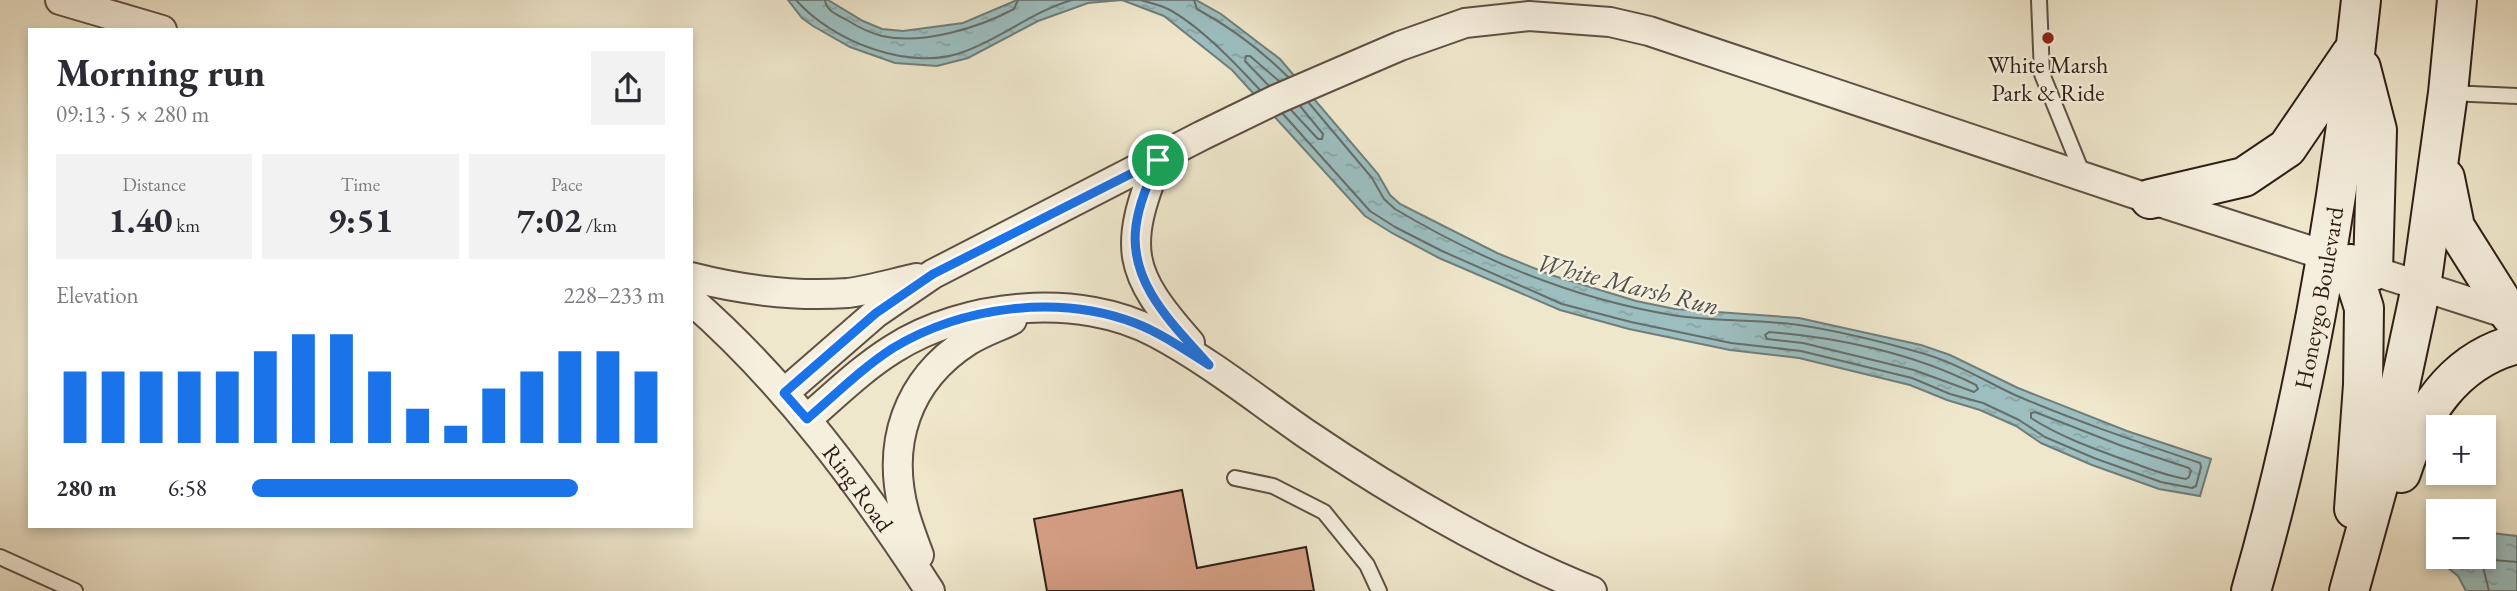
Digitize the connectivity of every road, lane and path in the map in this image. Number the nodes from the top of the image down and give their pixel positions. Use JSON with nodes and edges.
{"nodes":[{"id":1,"x":60,"y":0,"type":"edge"},
{"id":2,"x":2039,"y":0,"type":"edge"},
{"id":3,"x":2361,"y":0,"type":"edge"},
{"id":4,"x":2457,"y":0,"type":"edge"},
{"id":5,"x":1529,"y":8,"type":"edge"},
{"id":6,"x":155,"y":28,"type":"edge"},
{"id":7,"x":2356,"y":46,"type":"junction"},
{"id":8,"x":2448,"y":93,"type":"junction"},
{"id":9,"x":2517,"y":96,"type":"edge"},
{"id":10,"x":2440,"y":153,"type":"junction"},
{"id":11,"x":1158,"y":160,"type":"junction"},
{"id":12,"x":2083,"y":176,"type":"junction"},
{"id":13,"x":2150,"y":199,"type":"junction"},
{"id":14,"x":2350,"y":264,"type":"junction"},
{"id":15,"x":933,"y":274,"type":"junction"},
{"id":16,"x":693,"y":277,"type":"edge"},
{"id":17,"x":2421,"y":287,"type":"junction"},
{"id":18,"x":693,"y":302,"type":"edge"},
{"id":19,"x":1041,"y":307,"type":"junction"},
{"id":20,"x":2515,"y":326,"type":"edge"},
{"id":21,"x":1209,"y":365,"type":"junction"},
{"id":22,"x":784,"y":393,"type":"junction"},
{"id":23,"x":807,"y":419,"type":"junction"},
{"id":24,"x":1235,"y":478,"type":"dead end"},
{"id":25,"x":0,"y":557,"type":"edge"},
{"id":26,"x":75,"y":591,"type":"edge"},
{"id":27,"x":931,"y":591,"type":"edge"},
{"id":28,"x":1379,"y":591,"type":"edge"},
{"id":29,"x":1592,"y":591,"type":"edge"},
{"id":30,"x":2251,"y":591,"type":"edge"},
{"id":31,"x":2348,"y":591,"type":"edge"},
{"id":32,"x":2361,"y":591,"type":"edge"}],
"edges":[{"from":1,"to":6,"type":"street"},
{"from":2,"to":12,"type":"lane"},
{"from":3,"to":7,"type":"main road"},
{"from":4,"to":8,"type":"main road"},
{"from":5,"to":11,"type":"street"},
{"from":5,"to":12,"type":"street"},
{"from":7,"to":13,"type":"main road"},
{"from":7,"to":14,"type":"main road"},
{"from":8,"to":9,"type":"lane"},
{"from":8,"to":10,"type":"main road"},
{"from":10,"to":17,"type":"main road"},
{"from":10,"to":20,"type":"main road"},
{"from":11,"to":15,"type":"street"},
{"from":11,"to":21,"type":"street"},
{"from":12,"to":13,"type":"street"},
{"from":13,"to":14,"type":"street"},
{"from":14,"to":17,"type":"street"},
{"from":14,"to":30,"type":"main road","name":"Honeygo Boulevard"},
{"from":14,"to":31,"type":"main road"},
{"from":15,"to":16,"type":"street"},
{"from":15,"to":22,"type":"street"},
{"from":17,"to":20,"type":"street"},
{"from":17,"to":31,"type":"main road"},
{"from":18,"to":22,"type":"street","name":"Ring Road"},
{"from":19,"to":21,"type":"street"},
{"from":19,"to":23,"type":"street"},
{"from":19,"to":27,"type":"street"},
{"from":20,"to":32,"type":"main road"},
{"from":21,"to":29,"type":"street"},
{"from":22,"to":23,"type":"street","name":"Ring Road"},
{"from":23,"to":27,"type":"street","name":"Ring Road"},
{"from":24,"to":28,"type":"lane"},
{"from":25,"to":26,"type":"lane"}]}
